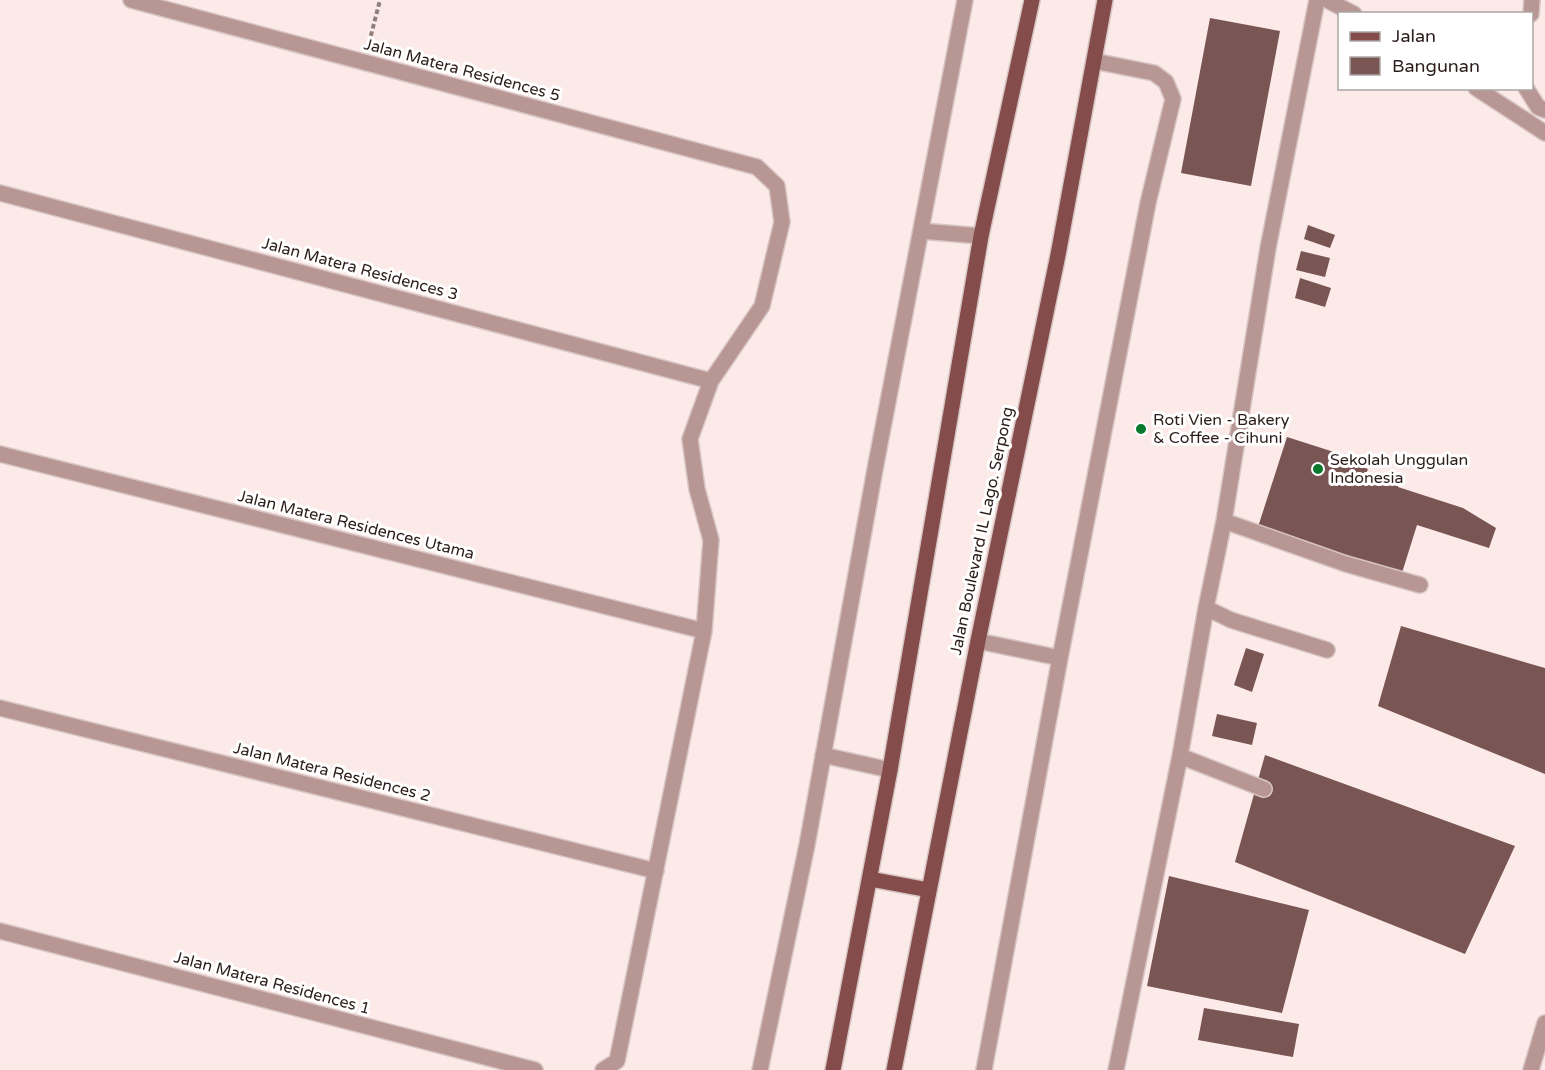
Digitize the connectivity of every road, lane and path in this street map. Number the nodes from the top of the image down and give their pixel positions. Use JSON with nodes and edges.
{"nodes":[{"id":1,"x":131,"y":0,"type":"edge"},
{"id":2,"x":380,"y":0,"type":"edge"},
{"id":3,"x":965,"y":0,"type":"edge"},
{"id":4,"x":1032,"y":0,"type":"edge"},
{"id":5,"x":1105,"y":0,"type":"edge"},
{"id":6,"x":1317,"y":0,"type":"edge"},
{"id":7,"x":1327,"y":0,"type":"edge"},
{"id":8,"x":1350,"y":12,"type":"edge"},
{"id":9,"x":1094,"y":61,"type":"junction"},
{"id":10,"x":363,"y":62,"type":"junction"},
{"id":11,"x":1479,"y":90,"type":"edge"},
{"id":12,"x":1528,"y":90,"type":"edge"},
{"id":13,"x":1542,"y":109,"type":"edge"},
{"id":14,"x":1545,"y":133,"type":"edge"},
{"id":15,"x":0,"y":193,"type":"edge"},
{"id":16,"x":921,"y":231,"type":"junction"},
{"id":17,"x":981,"y":236,"type":"junction"},
{"id":18,"x":711,"y":381,"type":"junction"},
{"id":19,"x":0,"y":454,"type":"edge"},
{"id":20,"x":1224,"y":521,"type":"junction"},
{"id":21,"x":1420,"y":585,"type":"dead end"},
{"id":22,"x":1206,"y":608,"type":"junction"},
{"id":23,"x":704,"y":631,"type":"junction"},
{"id":24,"x":978,"y":642,"type":"junction"},
{"id":25,"x":1327,"y":650,"type":"dead end"},
{"id":26,"x":1060,"y":658,"type":"junction"},
{"id":27,"x":0,"y":708,"type":"edge"},
{"id":28,"x":823,"y":754,"type":"junction"},
{"id":29,"x":1180,"y":756,"type":"junction"},
{"id":30,"x":890,"y":770,"type":"junction"},
{"id":31,"x":1264,"y":789,"type":"dead end"},
{"id":32,"x":656,"y":871,"type":"junction"},
{"id":33,"x":870,"y":879,"type":"junction"},
{"id":34,"x":929,"y":890,"type":"junction"},
{"id":35,"x":0,"y":931,"type":"edge"},
{"id":36,"x":1545,"y":1023,"type":"edge"},
{"id":37,"x":536,"y":1070,"type":"edge"},
{"id":38,"x":603,"y":1070,"type":"edge"},
{"id":39,"x":760,"y":1070,"type":"edge"},
{"id":40,"x":834,"y":1070,"type":"edge"},
{"id":41,"x":894,"y":1070,"type":"edge"},
{"id":42,"x":984,"y":1070,"type":"edge"},
{"id":43,"x":1116,"y":1070,"type":"edge"},
{"id":44,"x":1531,"y":1070,"type":"edge"}],
"edges":[{"from":1,"to":10,"type":"street","name":"Jalan Matera Residences 5"},
{"from":2,"to":10,"type":"path"},
{"from":3,"to":16,"type":"street"},
{"from":4,"to":17,"type":"main road"},
{"from":5,"to":9,"type":"main road","name":"Jalan Boulevard IL Lago. Serpong"},
{"from":6,"to":20,"type":"street"},
{"from":7,"to":8,"type":"street"},
{"from":9,"to":24,"type":"main road","name":"Jalan Boulevard IL Lago. Serpong"},
{"from":9,"to":26,"type":"street"},
{"from":10,"to":18,"type":"street","name":"Jalan Matera Residences 5"},
{"from":11,"to":14,"type":"street"},
{"from":12,"to":13,"type":"street"},
{"from":15,"to":18,"type":"street","name":"Jalan Matera Residences 3"},
{"from":16,"to":17,"type":"street"},
{"from":16,"to":28,"type":"street"},
{"from":17,"to":30,"type":"main road"},
{"from":18,"to":23,"type":"street"},
{"from":19,"to":23,"type":"street","name":"Jalan Matera Residences Utama"},
{"from":20,"to":21,"type":"street"},
{"from":20,"to":22,"type":"street"},
{"from":22,"to":25,"type":"street"},
{"from":22,"to":29,"type":"street"},
{"from":23,"to":32,"type":"street"},
{"from":24,"to":26,"type":"street"},
{"from":24,"to":34,"type":"main road","name":"Jalan Boulevard IL Lago. Serpong"},
{"from":26,"to":42,"type":"street"},
{"from":27,"to":32,"type":"street","name":"Jalan Matera Residences 2"},
{"from":28,"to":30,"type":"street"},
{"from":28,"to":39,"type":"street"},
{"from":29,"to":31,"type":"street"},
{"from":29,"to":43,"type":"street"},
{"from":30,"to":33,"type":"main road"},
{"from":32,"to":38,"type":"street"},
{"from":33,"to":34,"type":"main road"},
{"from":33,"to":40,"type":"main road"},
{"from":34,"to":41,"type":"main road","name":"Jalan Boulevard IL Lago. Serpong"},
{"from":35,"to":37,"type":"street","name":"Jalan Matera Residences 1"},
{"from":36,"to":44,"type":"street"}]}
